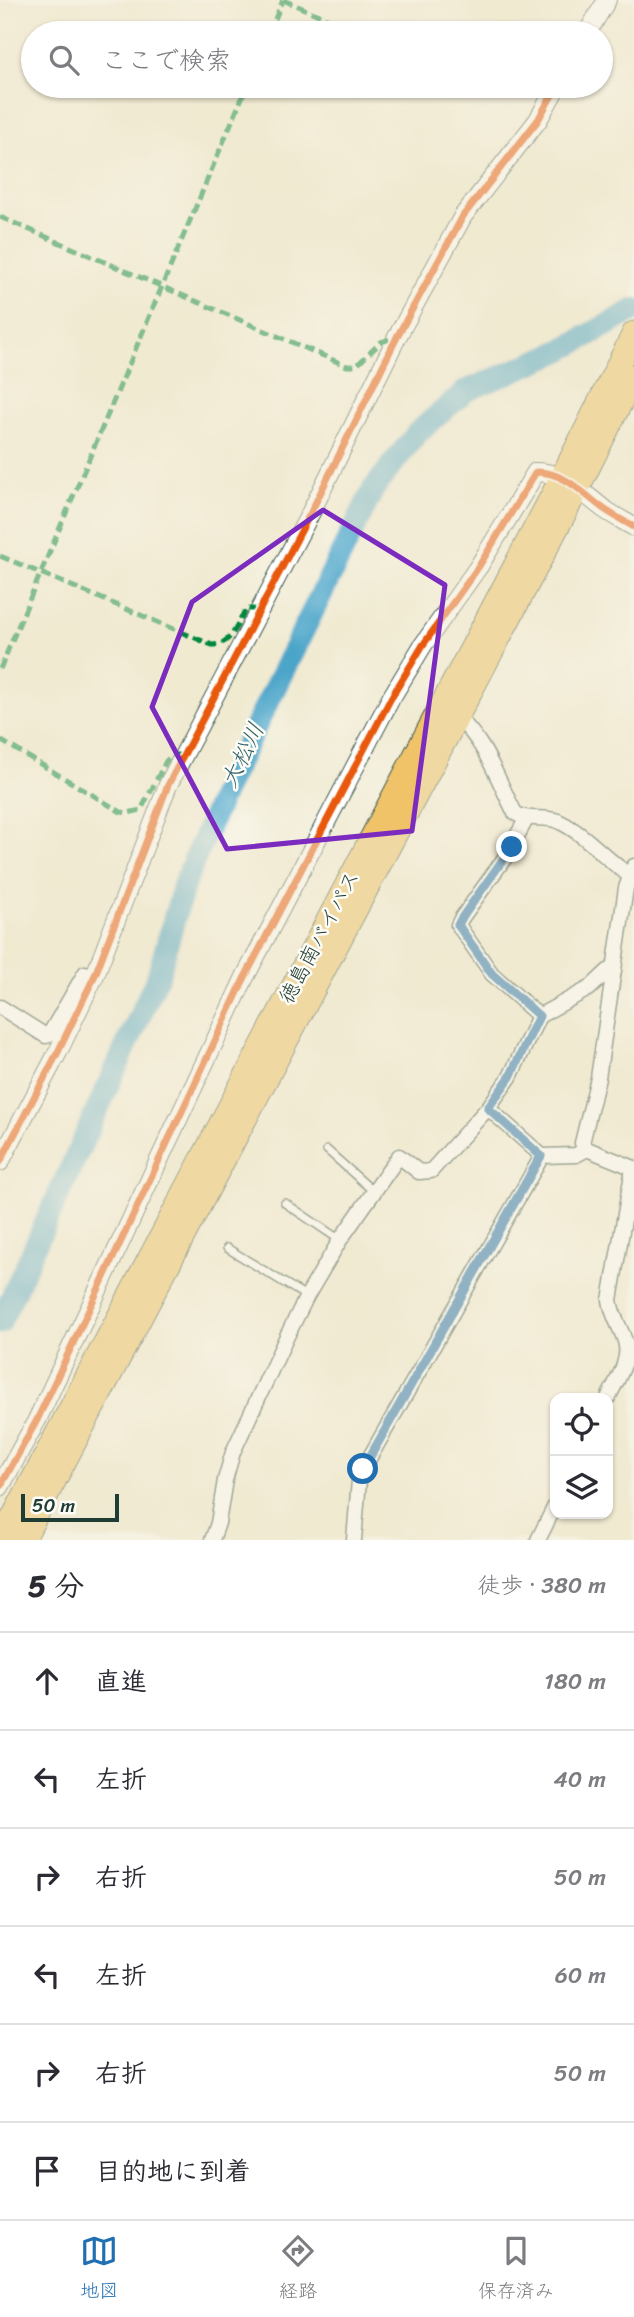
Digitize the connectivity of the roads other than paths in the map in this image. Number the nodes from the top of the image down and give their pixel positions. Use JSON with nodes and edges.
{"nodes":[{"id":1,"x":607,"y":0,"type":"edge"},
{"id":2,"x":594,"y":21,"type":"edge"},
{"id":3,"x":550,"y":98,"type":"edge"},
{"id":4,"x":634,"y":333,"type":"edge"},
{"id":5,"x":633,"y":380,"type":"edge"},
{"id":6,"x":570,"y":482,"type":"junction"},
{"id":7,"x":634,"y":527,"type":"edge"},
{"id":8,"x":456,"y":716,"type":"junction"},
{"id":9,"x":527,"y":818,"type":"junction"},
{"id":10,"x":632,"y":871,"type":"edge"},
{"id":11,"x":614,"y":970,"type":"junction"},
{"id":12,"x":95,"y":975,"type":"junction"},
{"id":13,"x":0,"y":1007,"type":"edge"},
{"id":14,"x":539,"y":1016,"type":"junction"},
{"id":15,"x":488,"y":1108,"type":"junction"},
{"id":16,"x":587,"y":1149,"type":"junction"},
{"id":17,"x":327,"y":1150,"type":"dead end"},
{"id":18,"x":541,"y":1156,"type":"junction"},
{"id":19,"x":0,"y":1161,"type":"edge"},
{"id":20,"x":634,"y":1168,"type":"edge"},
{"id":21,"x":374,"y":1192,"type":"junction"},
{"id":22,"x":285,"y":1203,"type":"dead end"},
{"id":23,"x":340,"y":1240,"type":"junction"},
{"id":24,"x":227,"y":1248,"type":"dead end"},
{"id":25,"x":307,"y":1296,"type":"junction"},
{"id":26,"x":610,"y":1393,"type":"edge"},
{"id":27,"x":0,"y":1487,"type":"edge"},
{"id":28,"x":550,"y":1516,"type":"edge"},
{"id":29,"x":1,"y":1540,"type":"edge"},
{"id":30,"x":23,"y":1540,"type":"edge"},
{"id":31,"x":212,"y":1540,"type":"edge"},
{"id":32,"x":354,"y":1540,"type":"edge"},
{"id":33,"x":538,"y":1540,"type":"edge"}],
"edges":[{"from":1,"to":2,"type":"street"},
{"from":3,"to":12,"type":"street"},
{"from":4,"to":6,"type":"highway","name":"徳島南バイパス"},
{"from":5,"to":6,"type":"highway","name":"徳島南バイパス"},
{"from":6,"to":7,"type":"street"},
{"from":6,"to":8,"type":"highway","name":"徳島南バイパス"},
{"from":6,"to":27,"type":"street"},
{"from":6,"to":29,"type":"highway","name":"徳島南バイパス"},
{"from":8,"to":9,"type":"street"},
{"from":8,"to":30,"type":"highway","name":"徳島南バイパス"},
{"from":9,"to":10,"type":"street"},
{"from":9,"to":14,"type":"street"},
{"from":10,"to":11,"type":"street"},
{"from":11,"to":14,"type":"street"},
{"from":11,"to":16,"type":"street"},
{"from":12,"to":13,"type":"street"},
{"from":12,"to":19,"type":"street"},
{"from":14,"to":15,"type":"street"},
{"from":15,"to":18,"type":"street"},
{"from":15,"to":21,"type":"street"},
{"from":16,"to":18,"type":"street"},
{"from":16,"to":20,"type":"street"},
{"from":17,"to":21,"type":"lane"},
{"from":18,"to":32,"type":"street"},
{"from":20,"to":26,"type":"street"},
{"from":21,"to":23,"type":"street"},
{"from":22,"to":23,"type":"lane"},
{"from":23,"to":25,"type":"street"},
{"from":24,"to":25,"type":"lane"},
{"from":25,"to":31,"type":"street"},
{"from":28,"to":33,"type":"street"}]}
